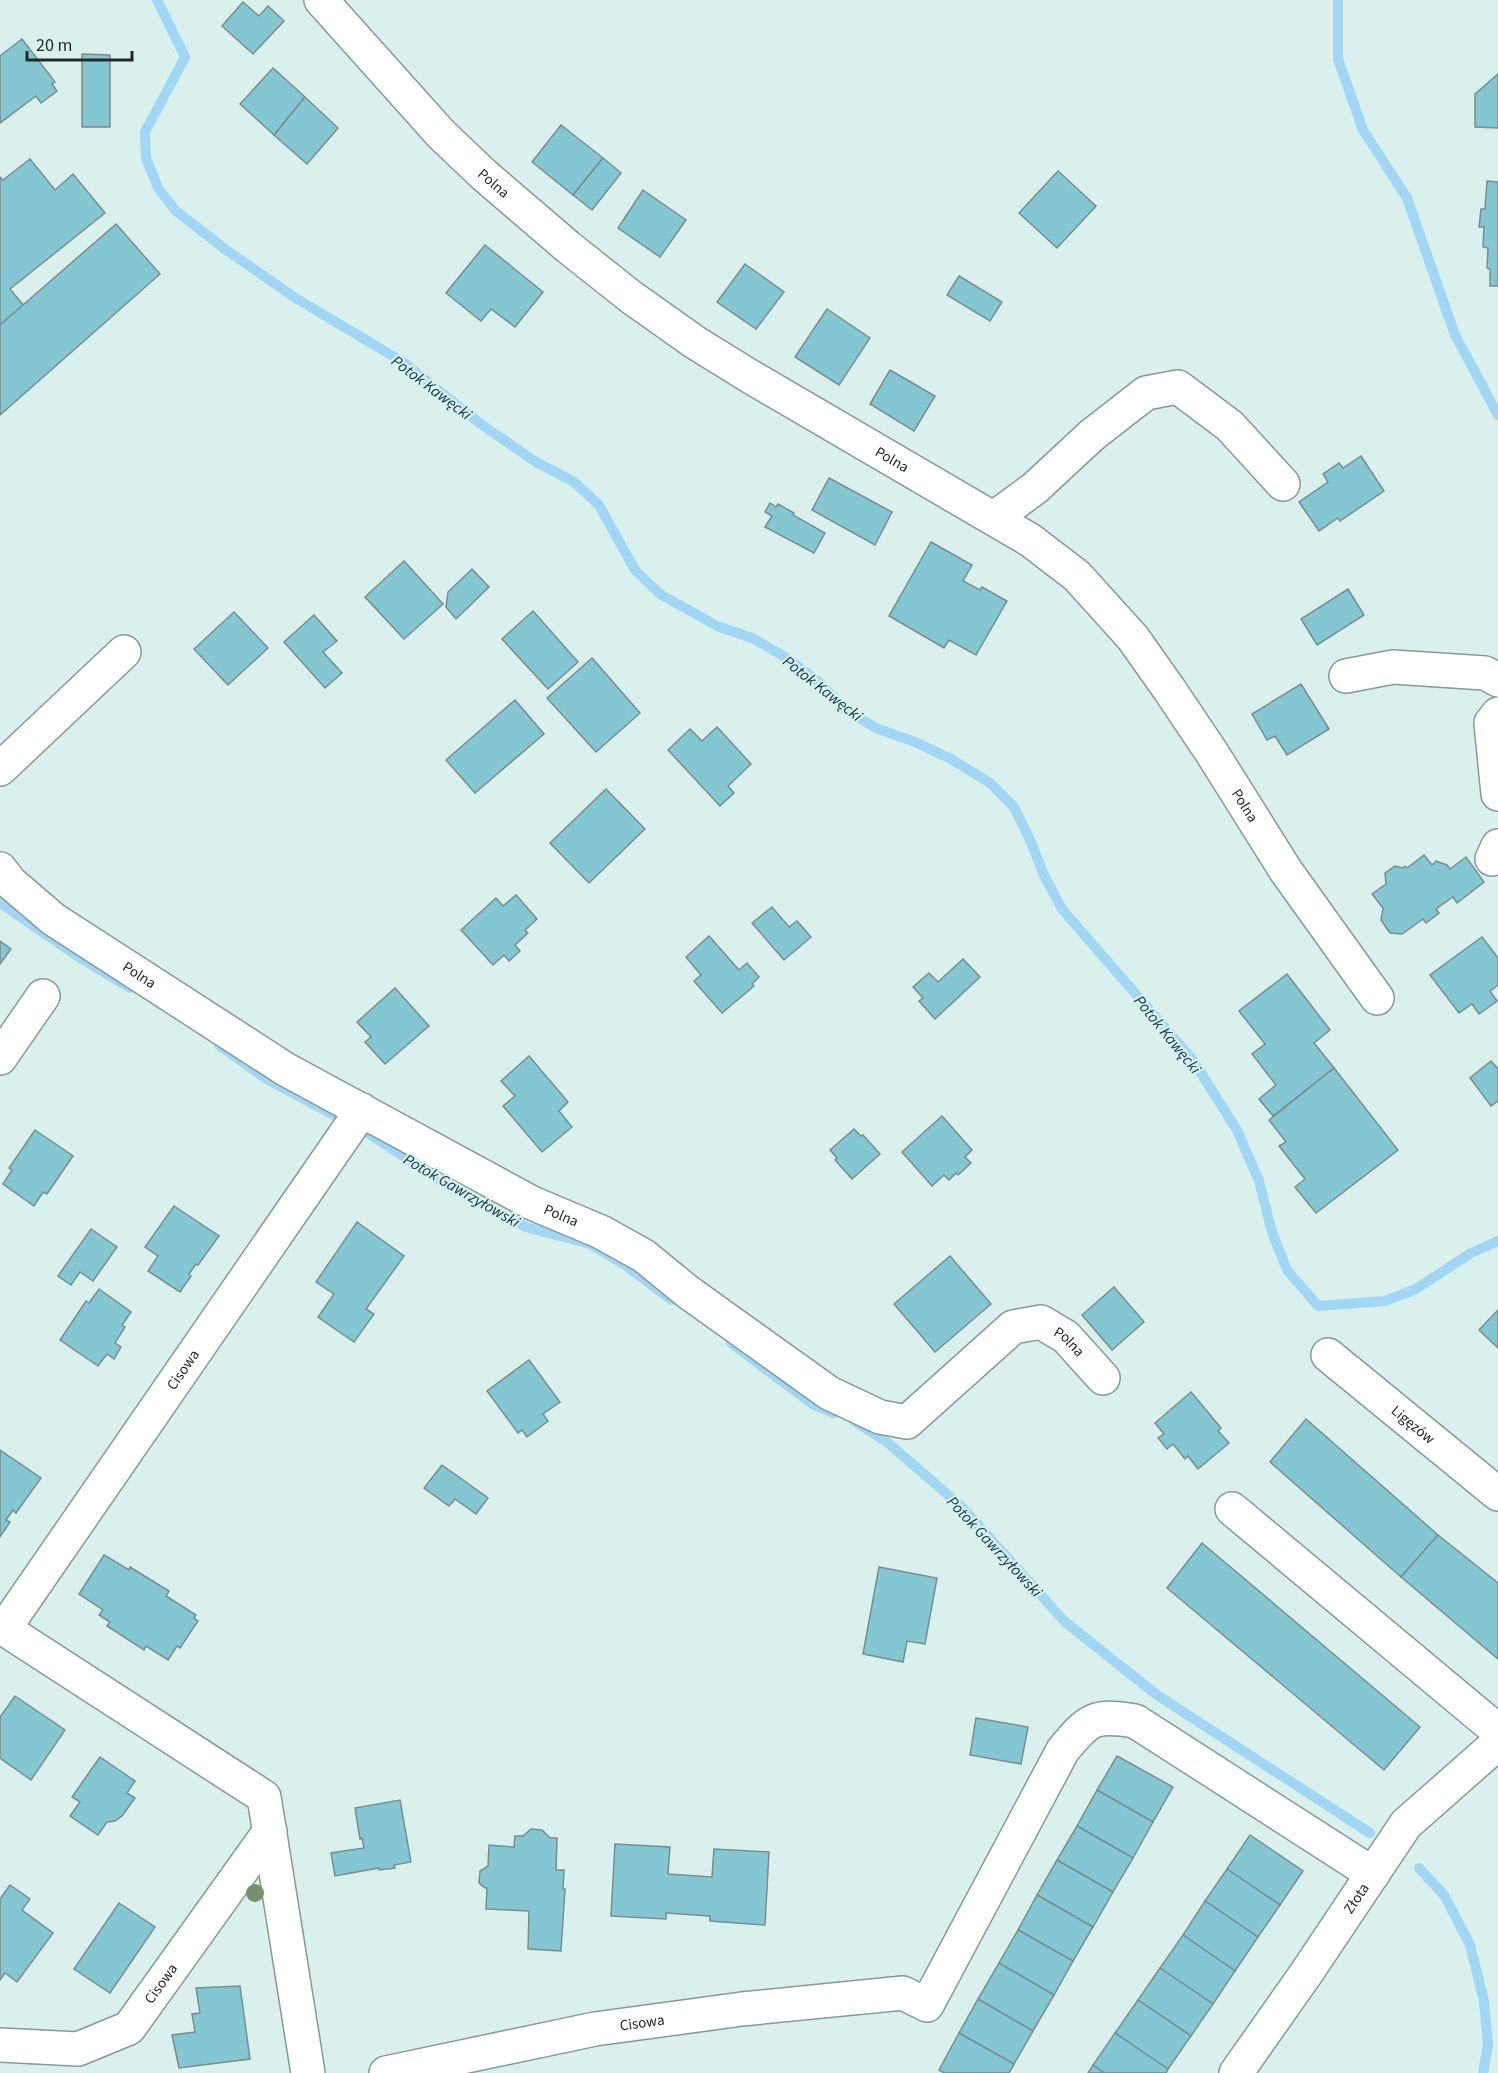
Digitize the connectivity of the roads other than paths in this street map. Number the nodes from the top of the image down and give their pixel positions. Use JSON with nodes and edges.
{"nodes":[{"id":1,"x":321,"y":0,"type":"edge"},
{"id":2,"x":1283,"y":484,"type":"dead end"},
{"id":3,"x":994,"y":518,"type":"junction"},
{"id":4,"x":124,"y":652,"type":"dead end"},
{"id":5,"x":1346,"y":675,"type":"dead end"},
{"id":6,"x":1498,"y":680,"type":"edge"},
{"id":7,"x":1498,"y":714,"type":"edge"},
{"id":8,"x":0,"y":769,"type":"edge"},
{"id":9,"x":1498,"y":794,"type":"edge"},
{"id":10,"x":0,"y":869,"type":"edge"},
{"id":11,"x":43,"y":996,"type":"dead end"},
{"id":12,"x":1377,"y":998,"type":"dead end"},
{"id":13,"x":0,"y":1058,"type":"edge"},
{"id":14,"x":353,"y":1122,"type":"junction"},
{"id":15,"x":1328,"y":1355,"type":"dead end"},
{"id":16,"x":1103,"y":1378,"type":"dead end"},
{"id":17,"x":1498,"y":1494,"type":"edge"},
{"id":18,"x":1232,"y":1509,"type":"dead end"},
{"id":19,"x":2,"y":1628,"type":"edge"},
{"id":20,"x":1498,"y":1731,"type":"edge"},
{"id":21,"x":1498,"y":1743,"type":"edge"},
{"id":22,"x":270,"y":1831,"type":"junction"},
{"id":23,"x":1372,"y":1874,"type":"junction"},
{"id":24,"x":0,"y":2044,"type":"edge"},
{"id":25,"x":308,"y":2073,"type":"edge"},
{"id":26,"x":386,"y":2073,"type":"edge"},
{"id":27,"x":1236,"y":2073,"type":"edge"}],
"edges":[{"from":1,"to":3,"type":"street","name":"Polna"},
{"from":2,"to":3,"type":"street"},
{"from":3,"to":12,"type":"street","name":"Polna"},
{"from":4,"to":8,"type":"street"},
{"from":5,"to":6,"type":"street"},
{"from":7,"to":9,"type":"street"},
{"from":10,"to":14,"type":"street","name":"Polna"},
{"from":11,"to":13,"type":"street"},
{"from":14,"to":16,"type":"street","name":"Polna"},
{"from":14,"to":19,"type":"street","name":"Cisowa"},
{"from":15,"to":17,"type":"street","name":"Ligęzów"},
{"from":18,"to":20,"type":"street"},
{"from":19,"to":22,"type":"street","name":"Cisowa"},
{"from":21,"to":23,"type":"street","name":"Złota"},
{"from":22,"to":24,"type":"street","name":"Cisowa"},
{"from":22,"to":25,"type":"street","name":"Cisowa"},
{"from":23,"to":26,"type":"street","name":"Cisowa"},
{"from":23,"to":27,"type":"street","name":"Złota"}]}
